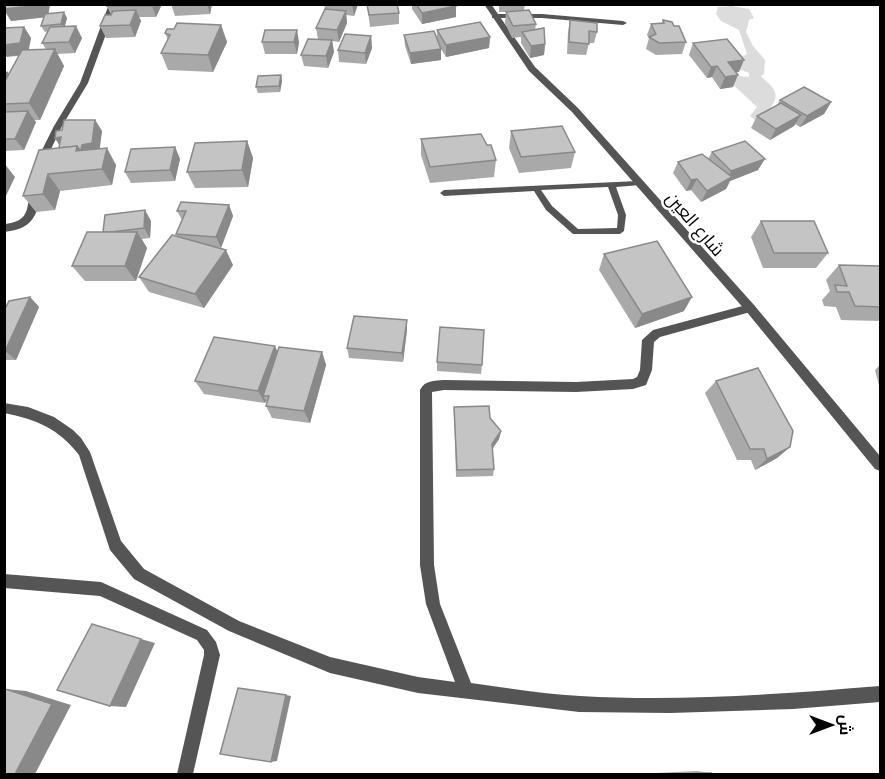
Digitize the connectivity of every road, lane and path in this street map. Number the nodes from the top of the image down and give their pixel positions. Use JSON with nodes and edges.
{"nodes":[{"id":1,"x":113,"y":4,"type":"edge"},
{"id":2,"x":487,"y":4,"type":"edge"},
{"id":3,"x":495,"y":16,"type":"junction"},
{"id":4,"x":623,"y":23,"type":"dead end"},
{"id":5,"x":638,"y":183,"type":"junction"},
{"id":6,"x":611,"y":184,"type":"junction"},
{"id":7,"x":536,"y":188,"type":"junction"},
{"id":8,"x":444,"y":193,"type":"dead end"},
{"id":9,"x":4,"y":228,"type":"edge"},
{"id":10,"x":750,"y":308,"type":"junction"},
{"id":11,"x":4,"y":408,"type":"edge"},
{"id":12,"x":880,"y":465,"type":"edge"},
{"id":13,"x":4,"y":581,"type":"edge"},
{"id":14,"x":466,"y":690,"type":"junction"},
{"id":15,"x":880,"y":694,"type":"edge"},
{"id":16,"x":185,"y":774,"type":"edge"}],
"edges":[{"from":1,"to":9,"type":"street"},
{"from":2,"to":3,"type":"street","name":"شارع العين"},
{"from":3,"to":4,"type":"street"},
{"from":3,"to":5,"type":"street","name":"شارع العين"},
{"from":5,"to":6,"type":"lane"},
{"from":5,"to":10,"type":"street","name":"شارع العين"},
{"from":6,"to":7,"type":"lane"},
{"from":6,"to":7,"type":"lane"},
{"from":7,"to":8,"type":"lane"},
{"from":10,"to":12,"type":"street","name":"شارع العين"},
{"from":10,"to":14,"type":"street"},
{"from":11,"to":14,"type":"street"},
{"from":13,"to":16,"type":"street"},
{"from":14,"to":15,"type":"street"}]}
